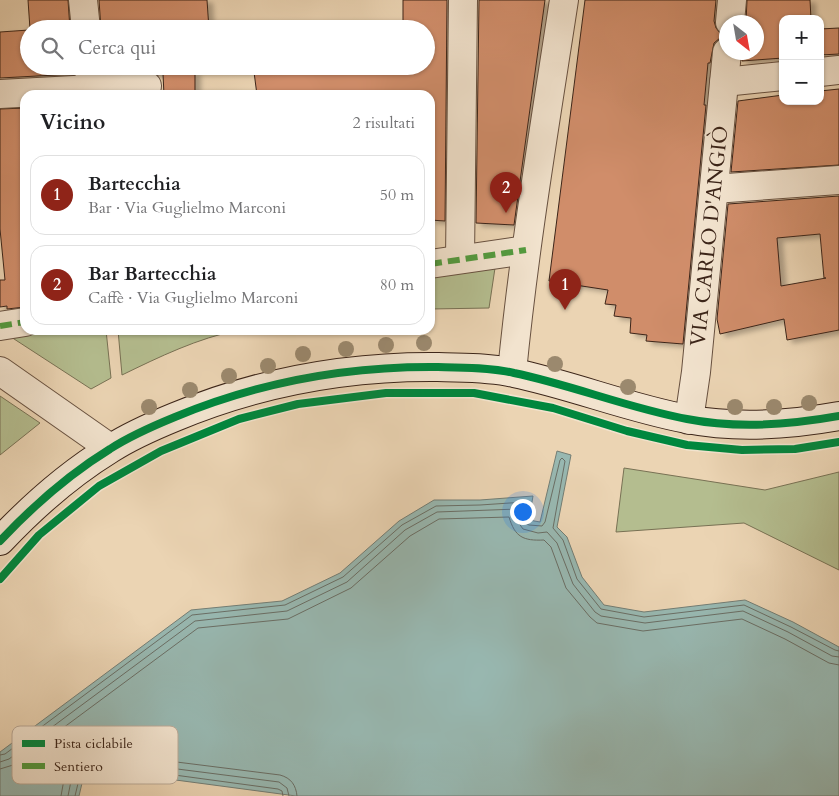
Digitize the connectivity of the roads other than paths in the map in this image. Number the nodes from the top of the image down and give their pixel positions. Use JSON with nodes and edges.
{"nodes":[{"id":1,"x":83,"y":0,"type":"edge"},
{"id":2,"x":463,"y":0,"type":"edge"},
{"id":3,"x":564,"y":0,"type":"edge"},
{"id":4,"x":732,"y":0,"type":"edge"},
{"id":5,"x":731,"y":15,"type":"edge"},
{"id":6,"x":85,"y":20,"type":"edge"},
{"id":7,"x":726,"y":60,"type":"edge"},
{"id":8,"x":839,"y":70,"type":"edge"},
{"id":9,"x":824,"y":72,"type":"edge"},
{"id":10,"x":779,"y":76,"type":"edge"},
{"id":11,"x":724,"y":82,"type":"junction"},
{"id":12,"x":91,"y":84,"type":"edge"},
{"id":13,"x":148,"y":86,"type":"dead end"},
{"id":14,"x":36,"y":90,"type":"edge"},
{"id":15,"x":20,"y":92,"type":"edge"},
{"id":16,"x":0,"y":94,"type":"edge"},
{"id":17,"x":839,"y":180,"type":"edge"},
{"id":18,"x":714,"y":189,"type":"junction"},
{"id":19,"x":526,"y":250,"type":"junction"},
{"id":20,"x":460,"y":259,"type":"junction"},
{"id":21,"x":435,"y":263,"type":"edge"},
{"id":22,"x":20,"y":323,"type":"edge"},
{"id":23,"x":0,"y":326,"type":"edge"},
{"id":24,"x":0,"y":372,"type":"edge"},
{"id":25,"x":512,"y":372,"type":"junction"},
{"id":26,"x":839,"y":416,"type":"edge"},
{"id":27,"x":689,"y":420,"type":"junction"},
{"id":28,"x":110,"y":448,"type":"junction"},
{"id":29,"x":0,"y":541,"type":"edge"}],
"edges":[{"from":1,"to":6,"type":"street"},
{"from":2,"to":20,"type":"street"},
{"from":3,"to":19,"type":"street"},
{"from":4,"to":5,"type":"street"},
{"from":7,"to":11,"type":"street","name":"VIA CARLO D'ANGIÒ"},
{"from":8,"to":9,"type":"street"},
{"from":10,"to":11,"type":"street"},
{"from":11,"to":18,"type":"street","name":"VIA CARLO D'ANGIÒ"},
{"from":12,"to":13,"type":"street"},
{"from":12,"to":14,"type":"street"},
{"from":15,"to":16,"type":"street"},
{"from":17,"to":18,"type":"street"},
{"from":18,"to":27,"type":"street","name":"VIA CARLO D'ANGIÒ"},
{"from":19,"to":20,"type":"street"},
{"from":19,"to":25,"type":"street"},
{"from":20,"to":21,"type":"street"},
{"from":22,"to":23,"type":"street"},
{"from":24,"to":28,"type":"street"},
{"from":25,"to":27,"type":"street"},
{"from":25,"to":28,"type":"street"},
{"from":26,"to":27,"type":"street"},
{"from":28,"to":29,"type":"street"}]}
